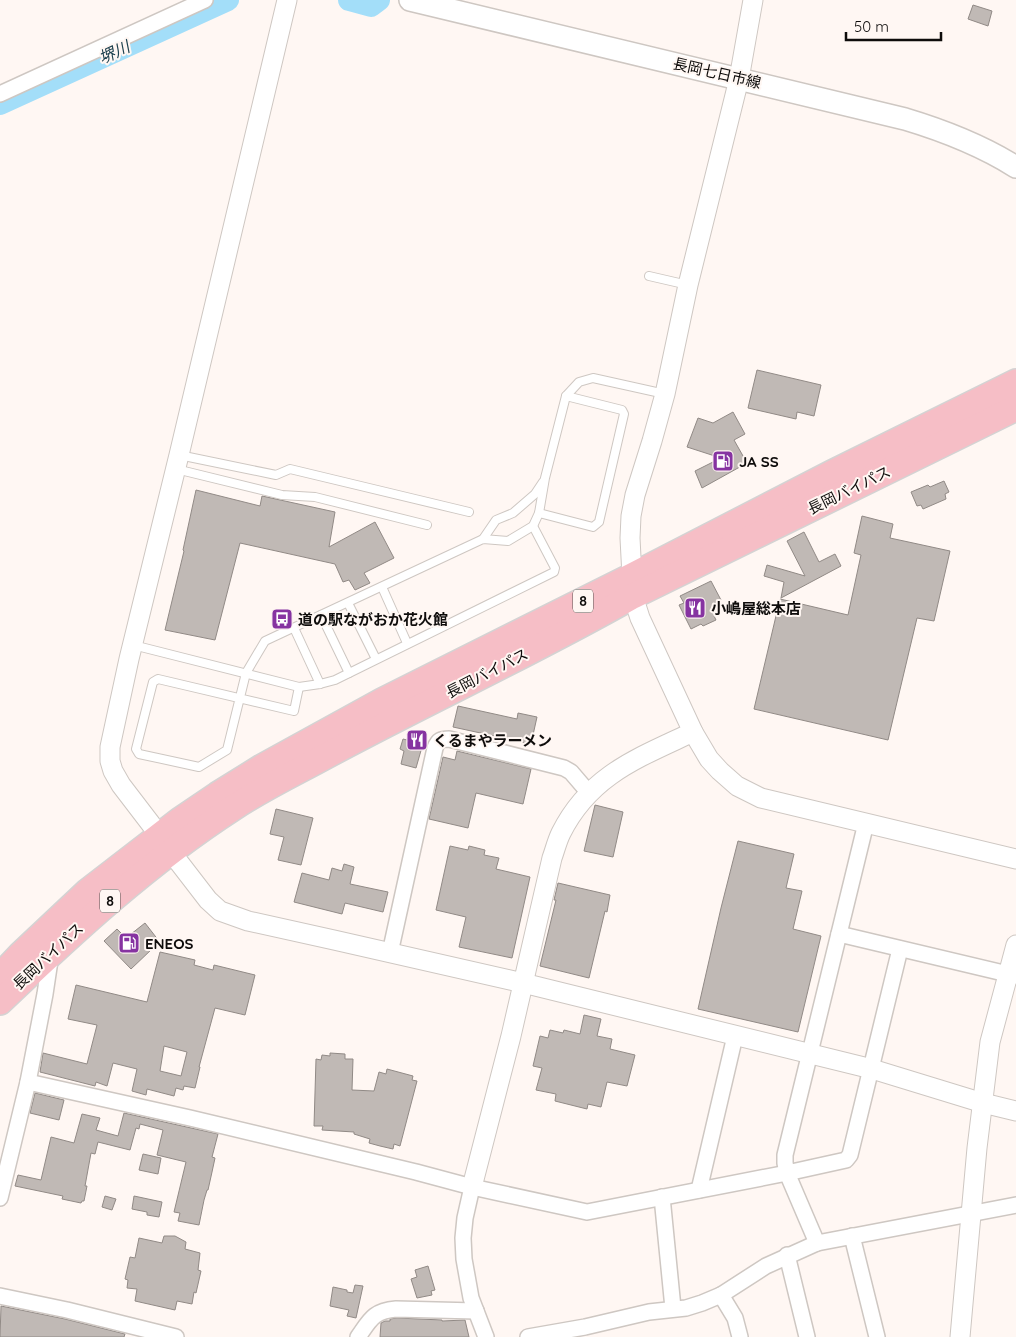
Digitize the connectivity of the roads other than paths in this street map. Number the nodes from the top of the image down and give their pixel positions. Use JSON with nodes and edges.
{"nodes":[{"id":1,"x":205,"y":0,"type":"edge"},
{"id":2,"x":287,"y":0,"type":"edge"},
{"id":3,"x":410,"y":0,"type":"edge"},
{"id":4,"x":753,"y":0,"type":"edge"},
{"id":5,"x":739,"y":78,"type":"junction"},
{"id":6,"x":0,"y":94,"type":"edge"},
{"id":7,"x":1016,"y":167,"type":"edge"},
{"id":8,"x":649,"y":276,"type":"dead end"},
{"id":9,"x":688,"y":285,"type":"junction"},
{"id":10,"x":1016,"y":382,"type":"edge"},
{"id":11,"x":665,"y":394,"type":"junction"},
{"id":12,"x":566,"y":396,"type":"junction"},
{"id":13,"x":1016,"y":408,"type":"edge"},
{"id":14,"x":178,"y":462,"type":"junction"},
{"id":15,"x":545,"y":478,"type":"junction"},
{"id":16,"x":469,"y":512,"type":"dead end"},
{"id":17,"x":539,"y":513,"type":"junction"},
{"id":18,"x":426,"y":525,"type":"dead end"},
{"id":19,"x":533,"y":526,"type":"junction"},
{"id":20,"x":483,"y":539,"type":"junction"},
{"id":21,"x":633,"y":586,"type":"junction"},
{"id":22,"x":382,"y":587,"type":"junction"},
{"id":23,"x":348,"y":603,"type":"junction"},
{"id":24,"x":321,"y":616,"type":"junction"},
{"id":25,"x":294,"y":628,"type":"junction"},
{"id":26,"x":408,"y":644,"type":"junction"},
{"id":27,"x":132,"y":645,"type":"junction"},
{"id":28,"x":376,"y":659,"type":"junction"},
{"id":29,"x":246,"y":673,"type":"junction"},
{"id":30,"x":349,"y":673,"type":"junction"},
{"id":31,"x":320,"y":684,"type":"junction"},
{"id":32,"x":298,"y":687,"type":"junction"},
{"id":33,"x":240,"y":698,"type":"junction"},
{"id":34,"x":693,"y":732,"type":"junction"},
{"id":35,"x":589,"y":793,"type":"junction"},
{"id":36,"x":866,"y":823,"type":"junction"},
{"id":37,"x":166,"y":844,"type":"junction"},
{"id":38,"x":1016,"y":859,"type":"edge"},
{"id":39,"x":88,"y":892,"type":"junction"},
{"id":40,"x":838,"y":934,"type":"junction"},
{"id":41,"x":1016,"y":945,"type":"edge"},
{"id":42,"x":900,"y":949,"type":"junction"},
{"id":43,"x":51,"y":953,"type":"junction"},
{"id":44,"x":390,"y":953,"type":"junction"},
{"id":45,"x":0,"y":954,"type":"edge"},
{"id":46,"x":1012,"y":975,"type":"edge"},
{"id":47,"x":0,"y":976,"type":"edge"},
{"id":48,"x":523,"y":983,"type":"junction"},
{"id":49,"x":0,"y":1002,"type":"edge"},
{"id":50,"x":0,"y":1018,"type":"edge"},
{"id":51,"x":734,"y":1036,"type":"junction"},
{"id":52,"x":809,"y":1055,"type":"junction"},
{"id":53,"x":872,"y":1069,"type":"junction"},
{"id":54,"x":28,"y":1082,"type":"junction"},
{"id":55,"x":983,"y":1103,"type":"junction"},
{"id":56,"x":1016,"y":1111,"type":"edge"},
{"id":57,"x":787,"y":1173,"type":"junction"},
{"id":58,"x":472,"y":1187,"type":"junction"},
{"id":59,"x":699,"y":1190,"type":"junction"},
{"id":60,"x":662,"y":1197,"type":"junction"},
{"id":61,"x":0,"y":1198,"type":"edge"},
{"id":62,"x":1016,"y":1204,"type":"edge"},
{"id":63,"x":972,"y":1213,"type":"junction"},
{"id":64,"x":852,"y":1236,"type":"junction"},
{"id":65,"x":816,"y":1243,"type":"junction"},
{"id":66,"x":788,"y":1255,"type":"junction"},
{"id":67,"x":721,"y":1295,"type":"junction"},
{"id":68,"x":0,"y":1296,"type":"edge"},
{"id":69,"x":673,"y":1308,"type":"junction"},
{"id":70,"x":476,"y":1311,"type":"junction"},
{"id":71,"x":176,"y":1337,"type":"edge"},
{"id":72,"x":358,"y":1337,"type":"edge"},
{"id":73,"x":486,"y":1337,"type":"edge"},
{"id":74,"x":528,"y":1337,"type":"edge"},
{"id":75,"x":740,"y":1337,"type":"edge"},
{"id":76,"x":807,"y":1337,"type":"edge"},
{"id":77,"x":877,"y":1337,"type":"edge"},
{"id":78,"x":960,"y":1337,"type":"edge"}],
"edges":[{"from":1,"to":6,"type":"street"},
{"from":2,"to":14,"type":"street"},
{"from":3,"to":5,"type":"main road","name":"長岡七日市線"},
{"from":4,"to":5,"type":"street"},
{"from":5,"to":7,"type":"main road","name":"長岡七日市線"},
{"from":5,"to":9,"type":"street"},
{"from":8,"to":9,"type":"lane"},
{"from":9,"to":11,"type":"street"},
{"from":10,"to":21,"type":"highway","name":"長岡バイパス","number":"8"},
{"from":11,"to":12,"type":"lane"},
{"from":11,"to":21,"type":"street"},
{"from":12,"to":15,"type":"lane"},
{"from":12,"to":17,"type":"lane"},
{"from":13,"to":21,"type":"highway","name":"長岡バイパス","number":"8"},
{"from":14,"to":16,"type":"lane"},
{"from":14,"to":18,"type":"lane"},
{"from":14,"to":27,"type":"street"},
{"from":15,"to":17,"type":"lane"},
{"from":15,"to":20,"type":"lane"},
{"from":17,"to":19,"type":"lane"},
{"from":19,"to":20,"type":"lane"},
{"from":19,"to":26,"type":"lane"},
{"from":20,"to":22,"type":"lane"},
{"from":21,"to":34,"type":"street"},
{"from":21,"to":37,"type":"highway","name":"長岡バイパス","number":"8"},
{"from":22,"to":23,"type":"lane"},
{"from":22,"to":26,"type":"lane"},
{"from":23,"to":24,"type":"lane"},
{"from":23,"to":28,"type":"lane"},
{"from":24,"to":25,"type":"lane"},
{"from":24,"to":30,"type":"lane"},
{"from":25,"to":29,"type":"lane"},
{"from":25,"to":31,"type":"lane"},
{"from":26,"to":28,"type":"lane"},
{"from":27,"to":29,"type":"lane"},
{"from":27,"to":37,"type":"street"},
{"from":28,"to":30,"type":"lane"},
{"from":29,"to":32,"type":"lane"},
{"from":29,"to":33,"type":"lane"},
{"from":30,"to":31,"type":"lane"},
{"from":31,"to":32,"type":"lane"},
{"from":32,"to":33,"type":"lane"},
{"from":33,"to":33,"type":"lane"},
{"from":34,"to":35,"type":"street"},
{"from":34,"to":36,"type":"street"},
{"from":35,"to":44,"type":"street"},
{"from":35,"to":48,"type":"street"},
{"from":36,"to":38,"type":"street"},
{"from":36,"to":40,"type":"street"},
{"from":37,"to":39,"type":"highway","name":"長岡バイパス","number":"8"},
{"from":37,"to":43,"type":"highway","name":"長岡バイパス","number":"8"},
{"from":37,"to":44,"type":"street"},
{"from":39,"to":45,"type":"highway"},
{"from":39,"to":47,"type":"highway","name":"長岡バイパス","number":"8"},
{"from":40,"to":42,"type":"street"},
{"from":40,"to":52,"type":"street"},
{"from":41,"to":46,"type":"street"},
{"from":42,"to":46,"type":"street"},
{"from":42,"to":53,"type":"street"},
{"from":43,"to":49,"type":"highway","name":"長岡バイパス","number":"8"},
{"from":43,"to":50,"type":"highway"},
{"from":43,"to":54,"type":"street"},
{"from":44,"to":48,"type":"street"},
{"from":46,"to":55,"type":"street"},
{"from":48,"to":51,"type":"street"},
{"from":48,"to":58,"type":"street"},
{"from":51,"to":52,"type":"street"},
{"from":51,"to":59,"type":"street"},
{"from":52,"to":53,"type":"street"},
{"from":52,"to":57,"type":"street"},
{"from":53,"to":55,"type":"street"},
{"from":53,"to":57,"type":"street"},
{"from":54,"to":58,"type":"street"},
{"from":54,"to":61,"type":"street"},
{"from":55,"to":56,"type":"street"},
{"from":55,"to":63,"type":"street"},
{"from":57,"to":59,"type":"street"},
{"from":57,"to":65,"type":"street"},
{"from":58,"to":60,"type":"street"},
{"from":58,"to":70,"type":"street"},
{"from":59,"to":60,"type":"street"},
{"from":60,"to":69,"type":"street"},
{"from":62,"to":63,"type":"street"},
{"from":63,"to":64,"type":"street"},
{"from":63,"to":78,"type":"street"},
{"from":64,"to":65,"type":"street"},
{"from":64,"to":77,"type":"street"},
{"from":65,"to":66,"type":"street"},
{"from":66,"to":67,"type":"street"},
{"from":66,"to":76,"type":"street"},
{"from":67,"to":69,"type":"street"},
{"from":67,"to":75,"type":"street"},
{"from":68,"to":71,"type":"street"},
{"from":69,"to":74,"type":"street"},
{"from":70,"to":72,"type":"street"},
{"from":70,"to":73,"type":"street"}]}
